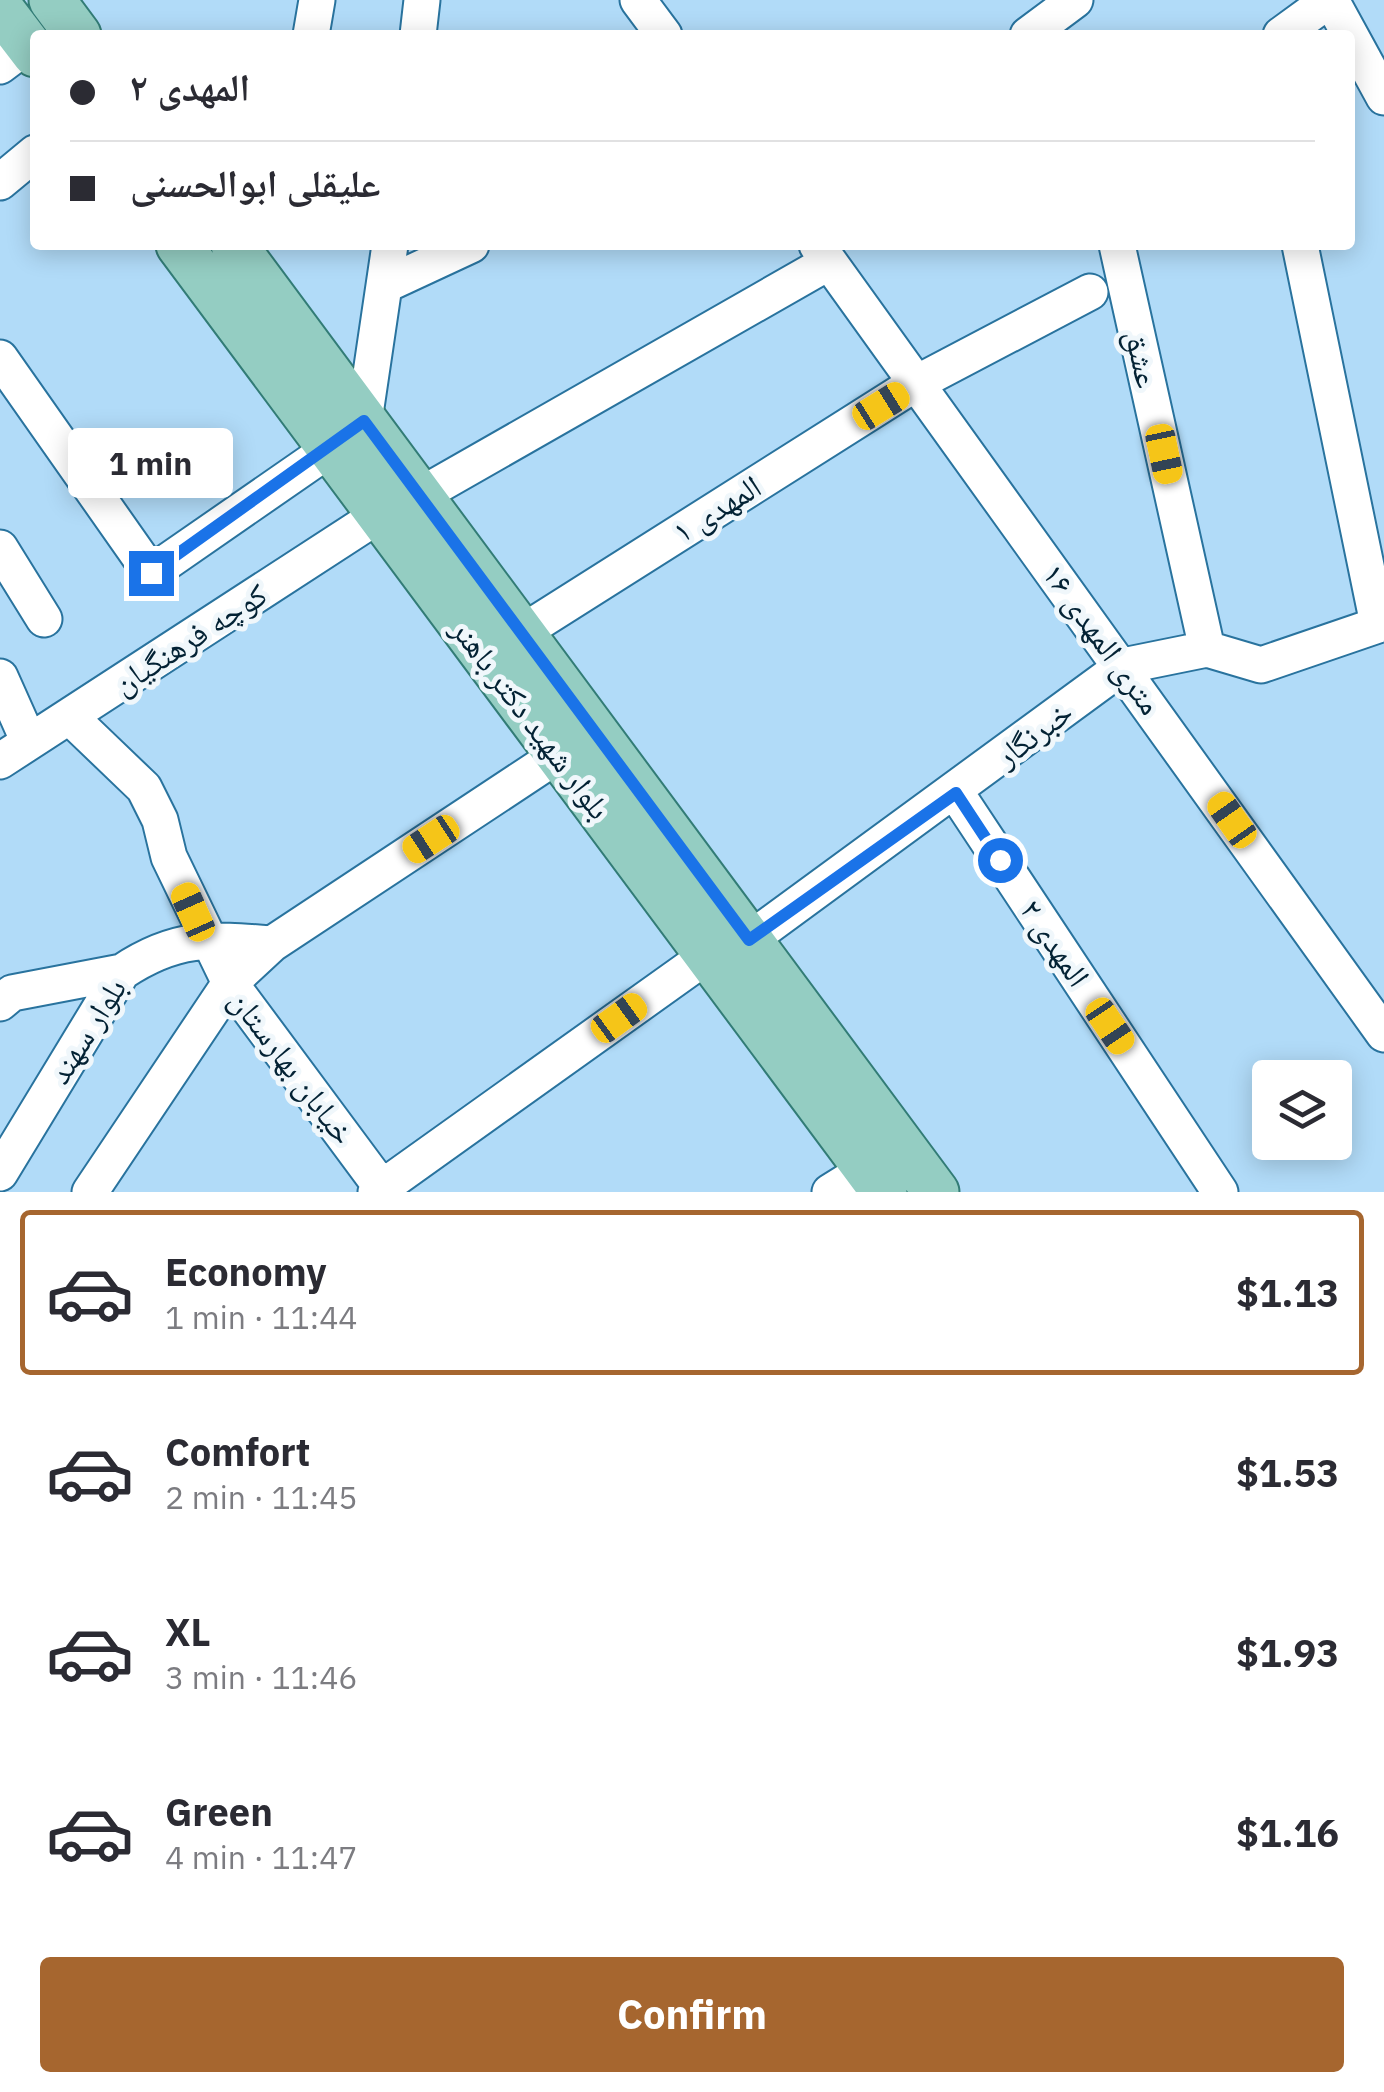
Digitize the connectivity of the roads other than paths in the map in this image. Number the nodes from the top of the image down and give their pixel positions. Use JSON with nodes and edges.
{"nodes":[{"id":1,"x":52,"y":0,"type":"edge"},
{"id":2,"x":317,"y":0,"type":"edge"},
{"id":3,"x":422,"y":0,"type":"edge"},
{"id":4,"x":638,"y":0,"type":"edge"},
{"id":5,"x":1075,"y":0,"type":"edge"},
{"id":6,"x":1330,"y":0,"type":"edge"},
{"id":7,"x":0,"y":8,"type":"edge"},
{"id":8,"x":74,"y":30,"type":"edge"},
{"id":9,"x":312,"y":30,"type":"edge"},
{"id":10,"x":419,"y":30,"type":"edge"},
{"id":11,"x":660,"y":30,"type":"edge"},
{"id":12,"x":1035,"y":30,"type":"edge"},
{"id":13,"x":1288,"y":30,"type":"edge"},
{"id":14,"x":1347,"y":30,"type":"edge"},
{"id":15,"x":1355,"y":45,"type":"edge"},
{"id":16,"x":21,"y":55,"type":"edge"},
{"id":17,"x":1384,"y":98,"type":"edge"},
{"id":18,"x":30,"y":157,"type":"edge"},
{"id":19,"x":0,"y":182,"type":"edge"},
{"id":20,"x":183,"y":250,"type":"edge"},
{"id":21,"x":238,"y":250,"type":"edge"},
{"id":22,"x":389,"y":250,"type":"edge"},
{"id":23,"x":460,"y":250,"type":"edge"},
{"id":24,"x":1117,"y":250,"type":"edge"},
{"id":25,"x":1301,"y":250,"type":"edge"},
{"id":26,"x":823,"y":253,"type":"edge"},
{"id":27,"x":385,"y":285,"type":"junction"},
{"id":28,"x":1090,"y":292,"type":"dead end"},
{"id":29,"x":0,"y":358,"type":"edge"},
{"id":30,"x":914,"y":385,"type":"junction"},
{"id":31,"x":364,"y":421,"type":"junction"},
{"id":32,"x":330,"y":449,"type":"junction"},
{"id":33,"x":420,"y":496,"type":"junction"},
{"id":34,"x":379,"y":515,"type":"junction"},
{"id":35,"x":2,"y":558,"type":"edge"},
{"id":36,"x":44,"y":619,"type":"dead end"},
{"id":37,"x":1381,"y":624,"type":"edge"},
{"id":38,"x":521,"y":633,"type":"junction"},
{"id":39,"x":1207,"y":648,"type":"junction"},
{"id":40,"x":1123,"y":666,"type":"junction"},
{"id":41,"x":0,"y":677,"type":"edge"},
{"id":42,"x":70,"y":717,"type":"junction"},
{"id":43,"x":14,"y":752,"type":"edge"},
{"id":44,"x":558,"y":755,"type":"junction"},
{"id":45,"x":956,"y":793,"type":"junction"},
{"id":46,"x":205,"y":938,"type":"junction"},
{"id":47,"x":272,"y":944,"type":"junction"},
{"id":48,"x":728,"y":948,"type":"junction"},
{"id":49,"x":122,"y":972,"type":"junction"},
{"id":50,"x":230,"y":983,"type":"junction"},
{"id":51,"x":0,"y":1003,"type":"edge"},
{"id":52,"x":1384,"y":1034,"type":"edge"},
{"id":53,"x":0,"y":1173,"type":"edge"},
{"id":54,"x":860,"y":1184,"type":"edge"},
{"id":55,"x":381,"y":1191,"type":"edge"},
{"id":56,"x":90,"y":1192,"type":"edge"},
{"id":57,"x":936,"y":1192,"type":"edge"},
{"id":58,"x":1220,"y":1192,"type":"edge"}],
"edges":[{"from":1,"to":8,"type":"main road"},
{"from":2,"to":9,"type":"street"},
{"from":3,"to":10,"type":"street"},
{"from":4,"to":11,"type":"street"},
{"from":5,"to":12,"type":"street"},
{"from":6,"to":13,"type":"street"},
{"from":6,"to":14,"type":"street"},
{"from":7,"to":16,"type":"main road"},
{"from":15,"to":17,"type":"street"},
{"from":18,"to":19,"type":"street"},
{"from":20,"to":32,"type":"main road","name":"بلوار شهید دکتر باهنر"},
{"from":21,"to":31,"type":"main road","name":"بلوار شهید دکتر باهنر"},
{"from":22,"to":27,"type":"street"},
{"from":23,"to":27,"type":"street"},
{"from":24,"to":39,"type":"street","name":"عشق"},
{"from":25,"to":37,"type":"street"},
{"from":26,"to":30,"type":"street","name":"۱۶ متری المهدی"},
{"from":26,"to":33,"type":"street"},
{"from":27,"to":31,"type":"street"},
{"from":28,"to":30,"type":"street","name":"المهدی ۱"},
{"from":29,"to":32,"type":"street"},
{"from":30,"to":38,"type":"street","name":"المهدی ۱"},
{"from":30,"to":40,"type":"street","name":"۱۶ متری المهدی"},
{"from":31,"to":32,"type":"main road"},
{"from":31,"to":33,"type":"main road","name":"بلوار شهید دکتر باهنر"},
{"from":32,"to":34,"type":"main road","name":"بلوار شهید دکتر باهنر"},
{"from":33,"to":38,"type":"main road","name":"بلوار شهید دکتر باهنر"},
{"from":34,"to":42,"type":"street","name":"کوچه فرهنگیان"},
{"from":34,"to":44,"type":"main road","name":"بلوار شهید دکتر باهنر"},
{"from":35,"to":36,"type":"street"},
{"from":37,"to":39,"type":"street"},
{"from":38,"to":48,"type":"main road","name":"بلوار شهید دکتر باهنر"},
{"from":39,"to":40,"type":"street"},
{"from":40,"to":45,"type":"street","name":"خبرنگار"},
{"from":40,"to":52,"type":"street","name":"۱۶ متری المهدی"},
{"from":41,"to":43,"type":"street"},
{"from":42,"to":43,"type":"street","name":"کوچه فرهنگیان"},
{"from":42,"to":46,"type":"street","name":"خیابان بهارستان"},
{"from":44,"to":47,"type":"street"},
{"from":44,"to":48,"type":"main road","name":"بلوار شهید دکتر باهنر"},
{"from":45,"to":48,"type":"street","name":"خبرنگار"},
{"from":45,"to":58,"type":"street","name":"المهدی ۲"},
{"from":46,"to":47,"type":"street","name":"بلوار سهند"},
{"from":46,"to":49,"type":"street","name":"بلوار سهند"},
{"from":46,"to":50,"type":"street","name":"خیابان بهارستان"},
{"from":47,"to":50,"type":"street"},
{"from":48,"to":54,"type":"main road","name":"بلوار شهید دکتر باهنر"},
{"from":48,"to":55,"type":"street","name":"خبرنگار"},
{"from":48,"to":57,"type":"main road","name":"بلوار شهید دکتر باهنر"},
{"from":49,"to":51,"type":"street"},
{"from":49,"to":53,"type":"street","name":"بلوار سهند"},
{"from":50,"to":55,"type":"street","name":"خیابان بهارستان"},
{"from":50,"to":56,"type":"street"}]}
